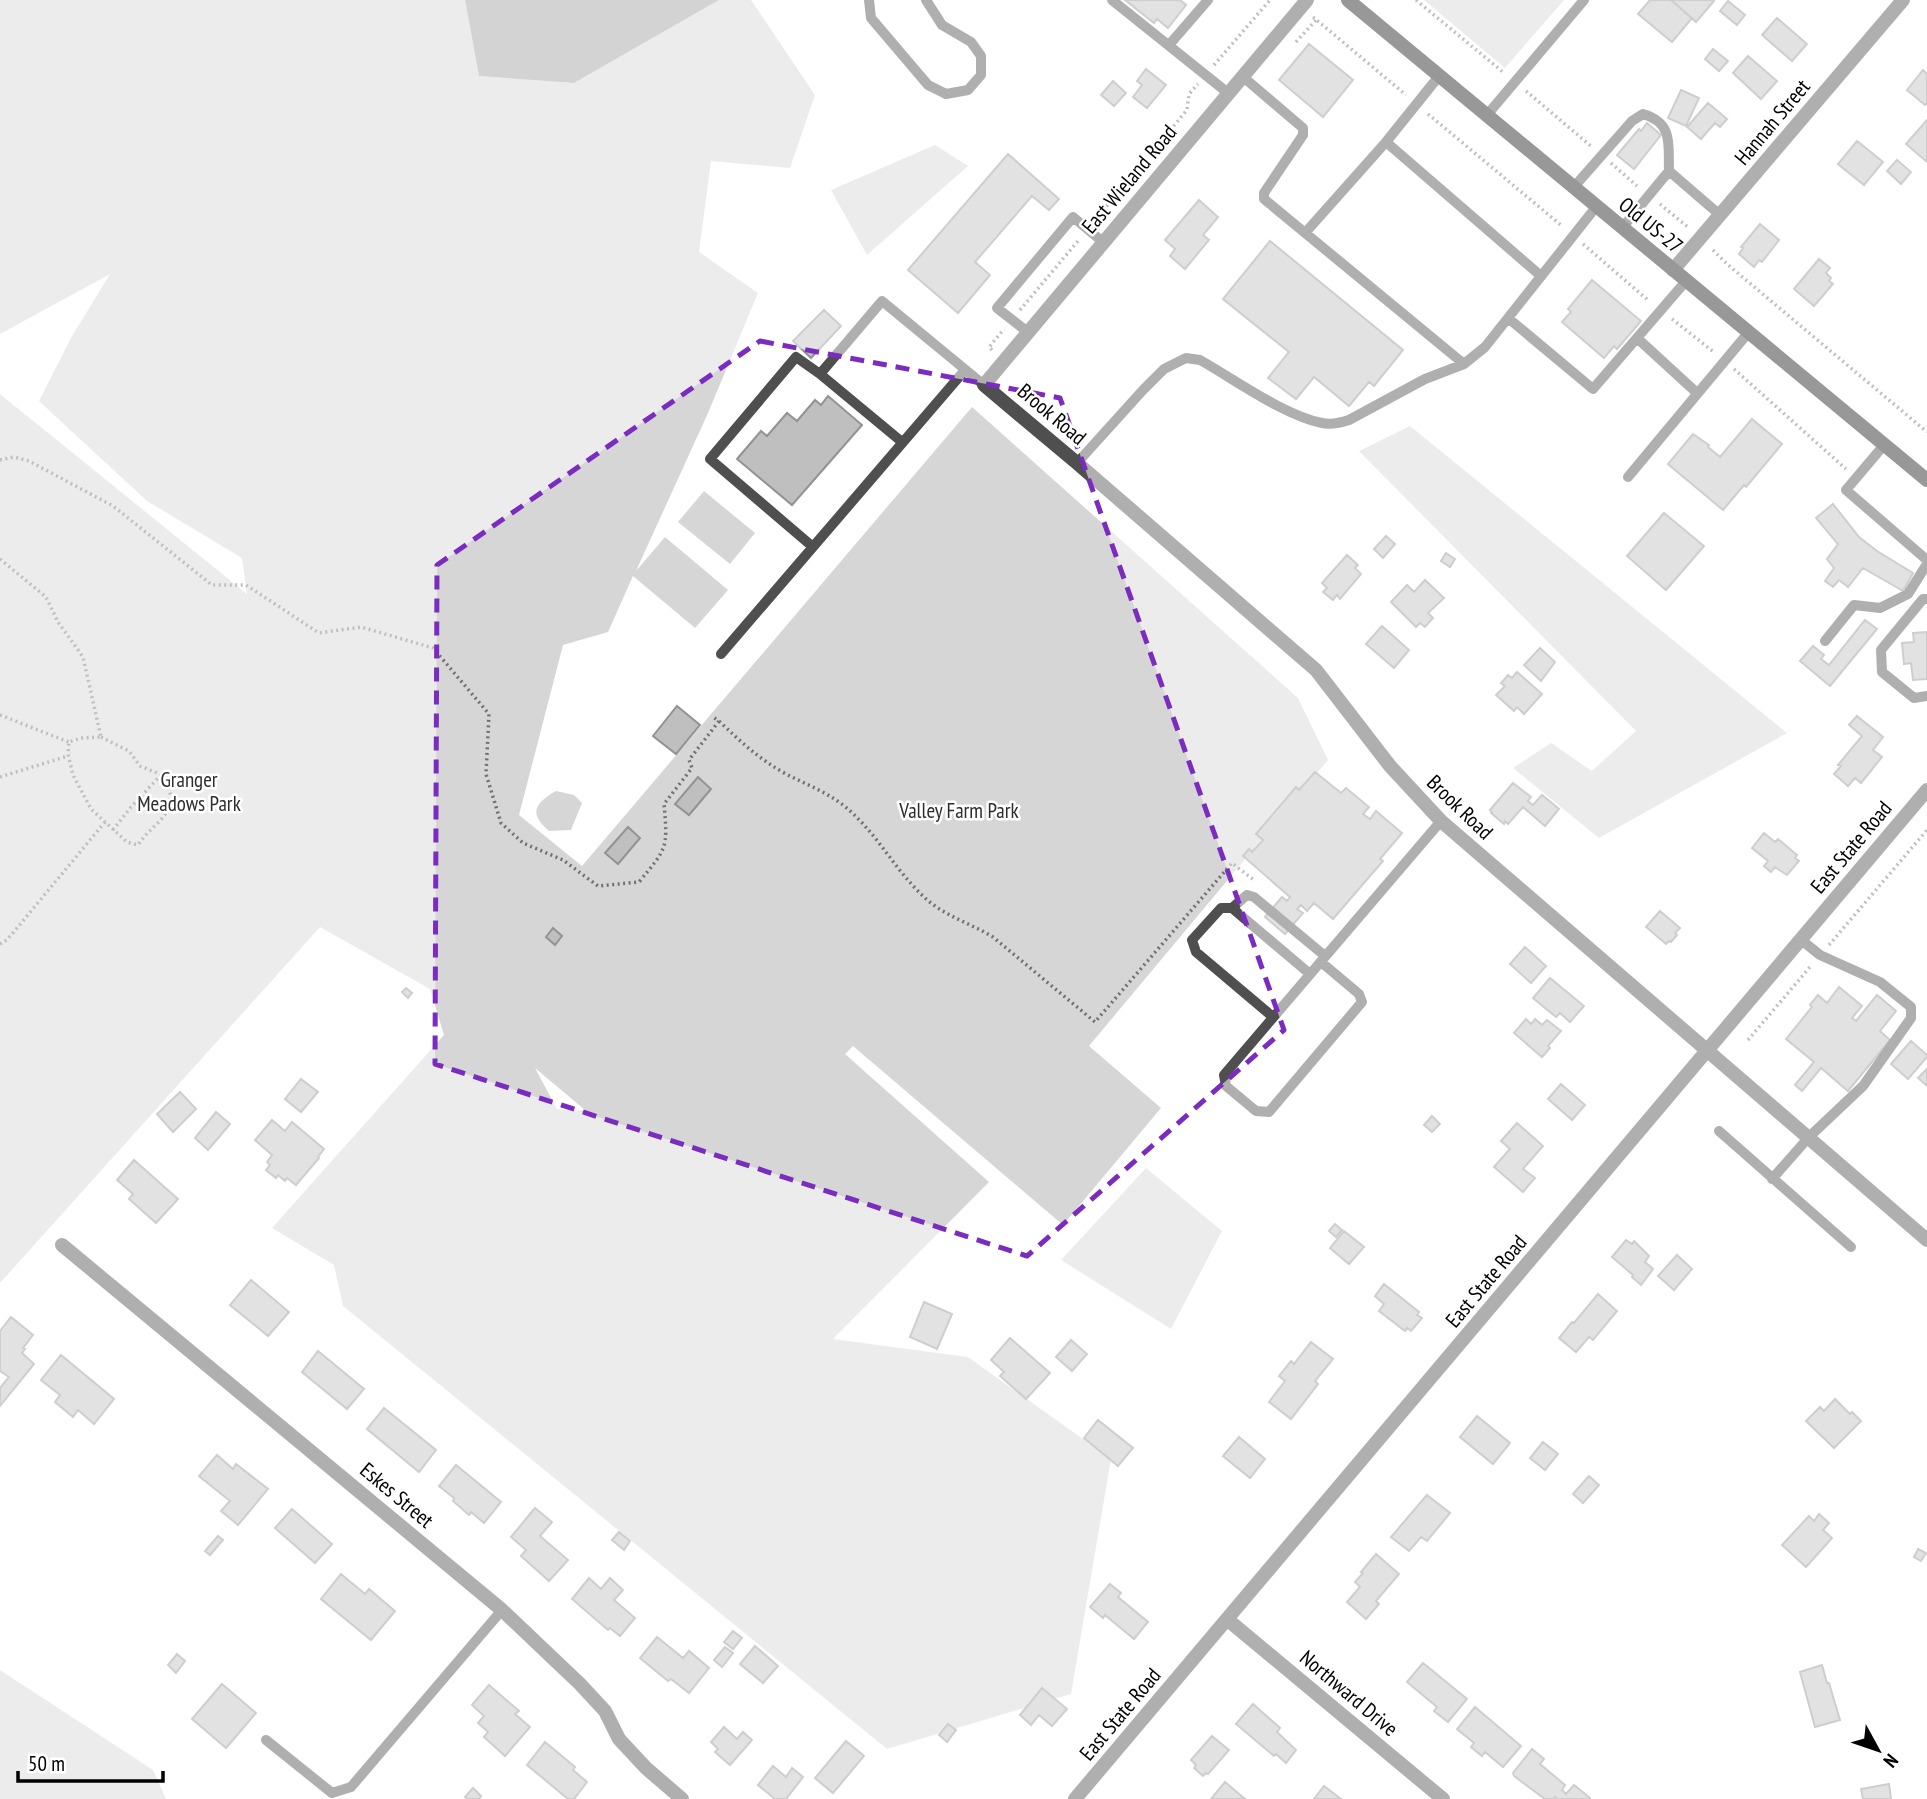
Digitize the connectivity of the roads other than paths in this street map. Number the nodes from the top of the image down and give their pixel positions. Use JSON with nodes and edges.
{"nodes":[{"id":1,"x":869,"y":0,"type":"edge"},
{"id":2,"x":926,"y":0,"type":"edge"},
{"id":3,"x":1112,"y":0,"type":"edge"},
{"id":4,"x":1208,"y":0,"type":"edge"},
{"id":5,"x":1348,"y":0,"type":"edge"},
{"id":6,"x":1584,"y":0,"type":"edge"},
{"id":7,"x":1903,"y":0,"type":"edge"},
{"id":8,"x":1304,"y":4,"type":"edge"},
{"id":9,"x":1169,"y":45,"type":"junction"},
{"id":10,"x":1242,"y":76,"type":"junction"},
{"id":11,"x":1439,"y":76,"type":"junction"},
{"id":12,"x":1228,"y":93,"type":"junction"},
{"id":13,"x":1487,"y":115,"type":"junction"},
{"id":14,"x":1386,"y":142,"type":"junction"},
{"id":15,"x":1669,"y":171,"type":"junction"},
{"id":16,"x":1573,"y":188,"type":"junction"},
{"id":17,"x":1596,"y":207,"type":"junction"},
{"id":18,"x":1720,"y":215,"type":"junction"},
{"id":19,"x":1622,"y":228,"type":"junction"},
{"id":20,"x":1304,"y":233,"type":"junction"},
{"id":21,"x":1104,"y":243,"type":"junction"},
{"id":22,"x":1673,"y":271,"type":"junction"},
{"id":23,"x":1541,"y":276,"type":"junction"},
{"id":24,"x":1686,"y":281,"type":"junction"},
{"id":25,"x":1508,"y":318,"type":"junction"},
{"id":26,"x":1028,"y":333,"type":"junction"},
{"id":27,"x":1748,"y":333,"type":"junction"},
{"id":28,"x":1637,"y":338,"type":"junction"},
{"id":29,"x":1464,"y":364,"type":"junction"},
{"id":30,"x":965,"y":370,"type":"junction"},
{"id":31,"x":820,"y":374,"type":"junction"},
{"id":32,"x":984,"y":385,"type":"junction"},
{"id":33,"x":1698,"y":393,"type":"junction"},
{"id":34,"x":902,"y":442,"type":"junction"},
{"id":35,"x":1884,"y":445,"type":"junction"},
{"id":36,"x":1077,"y":463,"type":"junction"},
{"id":37,"x":1628,"y":477,"type":"dead end"},
{"id":38,"x":1926,"y":477,"type":"edge"},
{"id":39,"x":813,"y":547,"type":"junction"},
{"id":40,"x":1927,"y":562,"type":"edge"},
{"id":41,"x":1927,"y":599,"type":"edge"},
{"id":42,"x":1825,"y":641,"type":"dead end"},
{"id":43,"x":721,"y":654,"type":"dead end"},
{"id":44,"x":1927,"y":696,"type":"edge"},
{"id":45,"x":1927,"y":790,"type":"edge"},
{"id":46,"x":1440,"y":821,"type":"junction"},
{"id":47,"x":1232,"y":908,"type":"junction"},
{"id":48,"x":1800,"y":939,"type":"junction"},
{"id":49,"x":1323,"y":959,"type":"junction"},
{"id":50,"x":1310,"y":974,"type":"junction"},
{"id":51,"x":1273,"y":1017,"type":"junction"},
{"id":52,"x":1708,"y":1050,"type":"junction"},
{"id":53,"x":1719,"y":1132,"type":"dead end"},
{"id":54,"x":1809,"y":1137,"type":"junction"},
{"id":55,"x":1772,"y":1179,"type":"junction"},
{"id":56,"x":1927,"y":1240,"type":"edge"},
{"id":57,"x":62,"y":1245,"type":"dead end"},
{"id":58,"x":1850,"y":1247,"type":"dead end"},
{"id":59,"x":502,"y":1610,"type":"junction"},
{"id":60,"x":1228,"y":1620,"type":"junction"},
{"id":61,"x":266,"y":1740,"type":"dead end"},
{"id":62,"x":682,"y":1799,"type":"edge"},
{"id":63,"x":1075,"y":1799,"type":"edge"},
{"id":64,"x":1443,"y":1799,"type":"edge"}],
"edges":[{"from":1,"to":2,"type":"lane"},
{"from":3,"to":9,"type":"lane"},
{"from":4,"to":9,"type":"lane"},
{"from":5,"to":11,"type":"main road","name":"Old US-27"},
{"from":6,"to":13,"type":"lane"},
{"from":7,"to":18,"type":"street","name":"Hannah Street"},
{"from":8,"to":10,"type":"street","name":"East Wieland Road"},
{"from":9,"to":12,"type":"lane"},
{"from":10,"to":12,"type":"street","name":"East Wieland Road"},
{"from":10,"to":20,"type":"lane"},
{"from":11,"to":13,"type":"main road","name":"Old US-27"},
{"from":11,"to":14,"type":"lane"},
{"from":12,"to":21,"type":"street","name":"East Wieland Road"},
{"from":13,"to":16,"type":"main road","name":"Old US-27"},
{"from":14,"to":20,"type":"lane"},
{"from":14,"to":23,"type":"lane"},
{"from":15,"to":16,"type":"lane"},
{"from":15,"to":18,"type":"lane"},
{"from":15,"to":19,"type":"lane"},
{"from":16,"to":17,"type":"main road","name":"Old US-27"},
{"from":17,"to":19,"type":"main road","name":"Old US-27"},
{"from":17,"to":23,"type":"lane"},
{"from":18,"to":22,"type":"street","name":"Hannah Street"},
{"from":19,"to":22,"type":"main road","name":"Old US-27"},
{"from":20,"to":29,"type":"lane"},
{"from":21,"to":26,"type":"street","name":"East Wieland Road"},
{"from":21,"to":26,"type":"lane"},
{"from":22,"to":24,"type":"main road","name":"Old US-27"},
{"from":23,"to":25,"type":"lane"},
{"from":24,"to":27,"type":"main road","name":"Old US-27"},
{"from":24,"to":28,"type":"lane"},
{"from":25,"to":28,"type":"lane"},
{"from":25,"to":29,"type":"lane"},
{"from":26,"to":32,"type":"street","name":"East Wieland Road"},
{"from":27,"to":33,"type":"lane"},
{"from":27,"to":35,"type":"main road","name":"Old US-27"},
{"from":28,"to":33,"type":"lane"},
{"from":29,"to":36,"type":"lane"},
{"from":30,"to":31,"type":"lane"},
{"from":30,"to":32,"type":"lane"},
{"from":30,"to":34,"type":"lane"},
{"from":31,"to":34,"type":"lane"},
{"from":31,"to":39,"type":"lane"},
{"from":32,"to":36,"type":"street","name":"Brook Road"},
{"from":33,"to":37,"type":"lane"},
{"from":34,"to":39,"type":"lane"},
{"from":35,"to":38,"type":"main road","name":"Old US-27"},
{"from":35,"to":40,"type":"lane"},
{"from":36,"to":46,"type":"street","name":"Brook Road"},
{"from":39,"to":43,"type":"lane"},
{"from":40,"to":42,"type":"lane"},
{"from":41,"to":44,"type":"lane"},
{"from":45,"to":48,"type":"street","name":"East State Road"},
{"from":46,"to":49,"type":"lane"},
{"from":46,"to":52,"type":"street","name":"Brook Road"},
{"from":47,"to":49,"type":"lane"},
{"from":47,"to":50,"type":"lane"},
{"from":47,"to":51,"type":"lane"},
{"from":48,"to":52,"type":"street","name":"East State Road"},
{"from":48,"to":54,"type":"lane"},
{"from":49,"to":50,"type":"lane"},
{"from":49,"to":51,"type":"lane"},
{"from":50,"to":51,"type":"lane"},
{"from":52,"to":54,"type":"street","name":"Brook Road"},
{"from":52,"to":60,"type":"street","name":"East State Road"},
{"from":53,"to":55,"type":"lane"},
{"from":54,"to":55,"type":"lane"},
{"from":54,"to":56,"type":"street","name":"Brook Road"},
{"from":55,"to":58,"type":"lane"},
{"from":57,"to":59,"type":"street","name":"Eskes Street"},
{"from":59,"to":61,"type":"lane"},
{"from":59,"to":62,"type":"street","name":"Eskes Street"},
{"from":60,"to":63,"type":"street","name":"East State Road"},
{"from":60,"to":64,"type":"street","name":"Northward Drive"}]}
